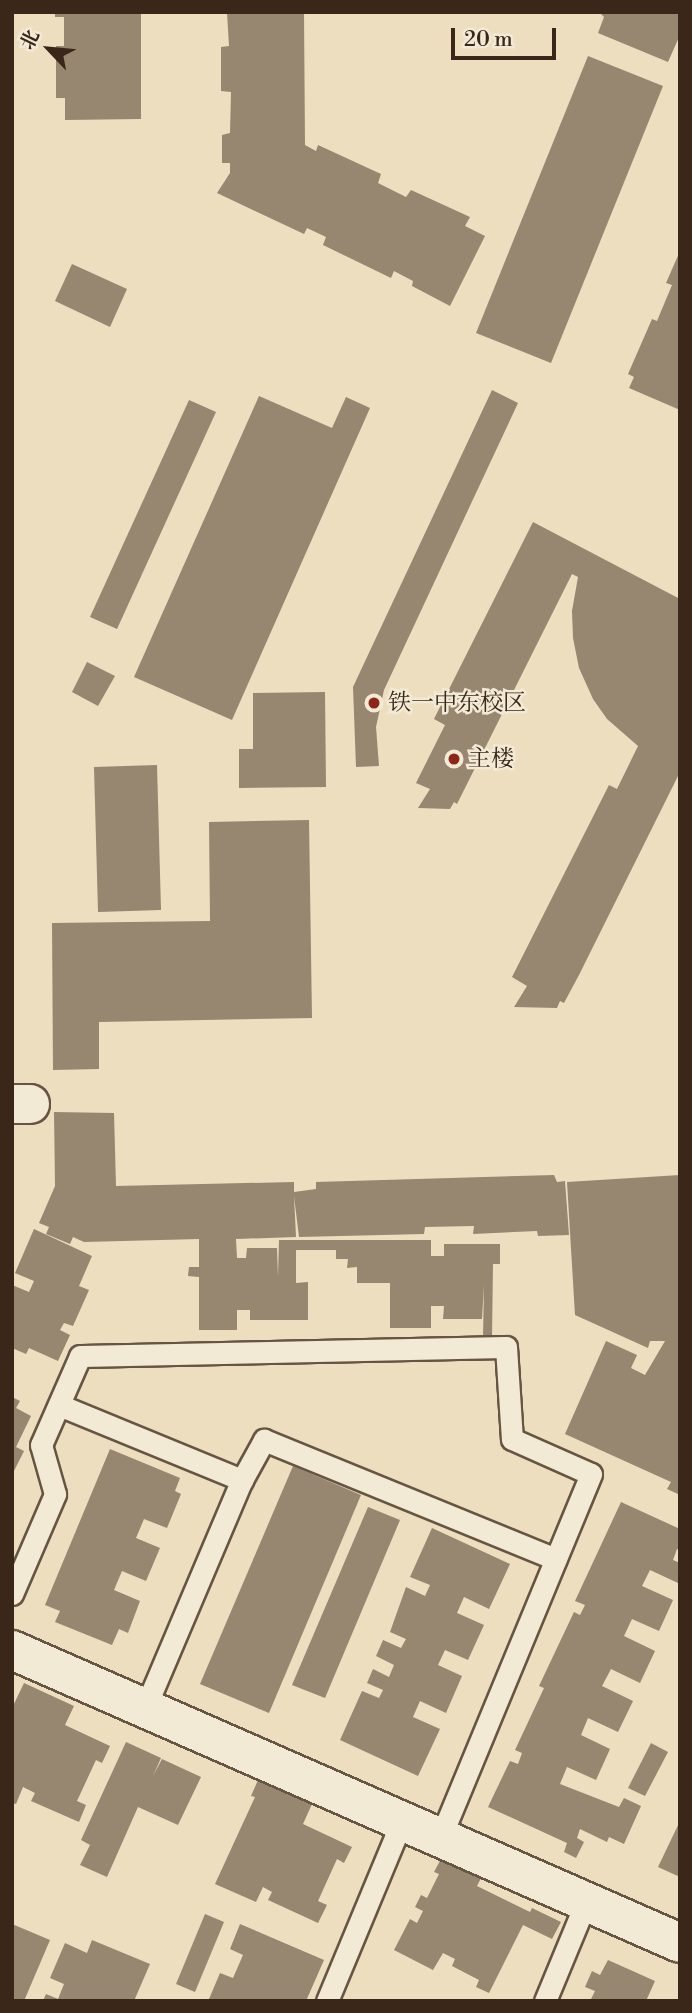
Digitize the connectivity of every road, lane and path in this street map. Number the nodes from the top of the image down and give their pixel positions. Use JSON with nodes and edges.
{"nodes":[{"id":1,"x":59,"y":1405,"type":"junction"},
{"id":2,"x":242,"y":1480,"type":"junction"},
{"id":3,"x":556,"y":1559,"type":"junction"},
{"id":4,"x":12,"y":1594,"type":"edge"},
{"id":5,"x":12,"y":1650,"type":"edge"},
{"id":6,"x":145,"y":1708,"type":"junction"},
{"id":7,"x":402,"y":1821,"type":"junction"},
{"id":8,"x":440,"y":1838,"type":"junction"},
{"id":9,"x":586,"y":1902,"type":"junction"},
{"id":10,"x":680,"y":1943,"type":"edge"},
{"id":11,"x":327,"y":2001,"type":"edge"},
{"id":12,"x":545,"y":2001,"type":"edge"}],
"edges":[{"from":1,"to":2,"type":"lane"},
{"from":1,"to":3,"type":"lane"},
{"from":1,"to":4,"type":"lane"},
{"from":2,"to":3,"type":"lane"},
{"from":2,"to":6,"type":"lane"},
{"from":3,"to":8,"type":"lane"},
{"from":5,"to":6,"type":"street"},
{"from":6,"to":7,"type":"street"},
{"from":7,"to":8,"type":"street"},
{"from":7,"to":11,"type":"lane"},
{"from":8,"to":9,"type":"street"},
{"from":9,"to":10,"type":"street"},
{"from":9,"to":12,"type":"lane"}]}
